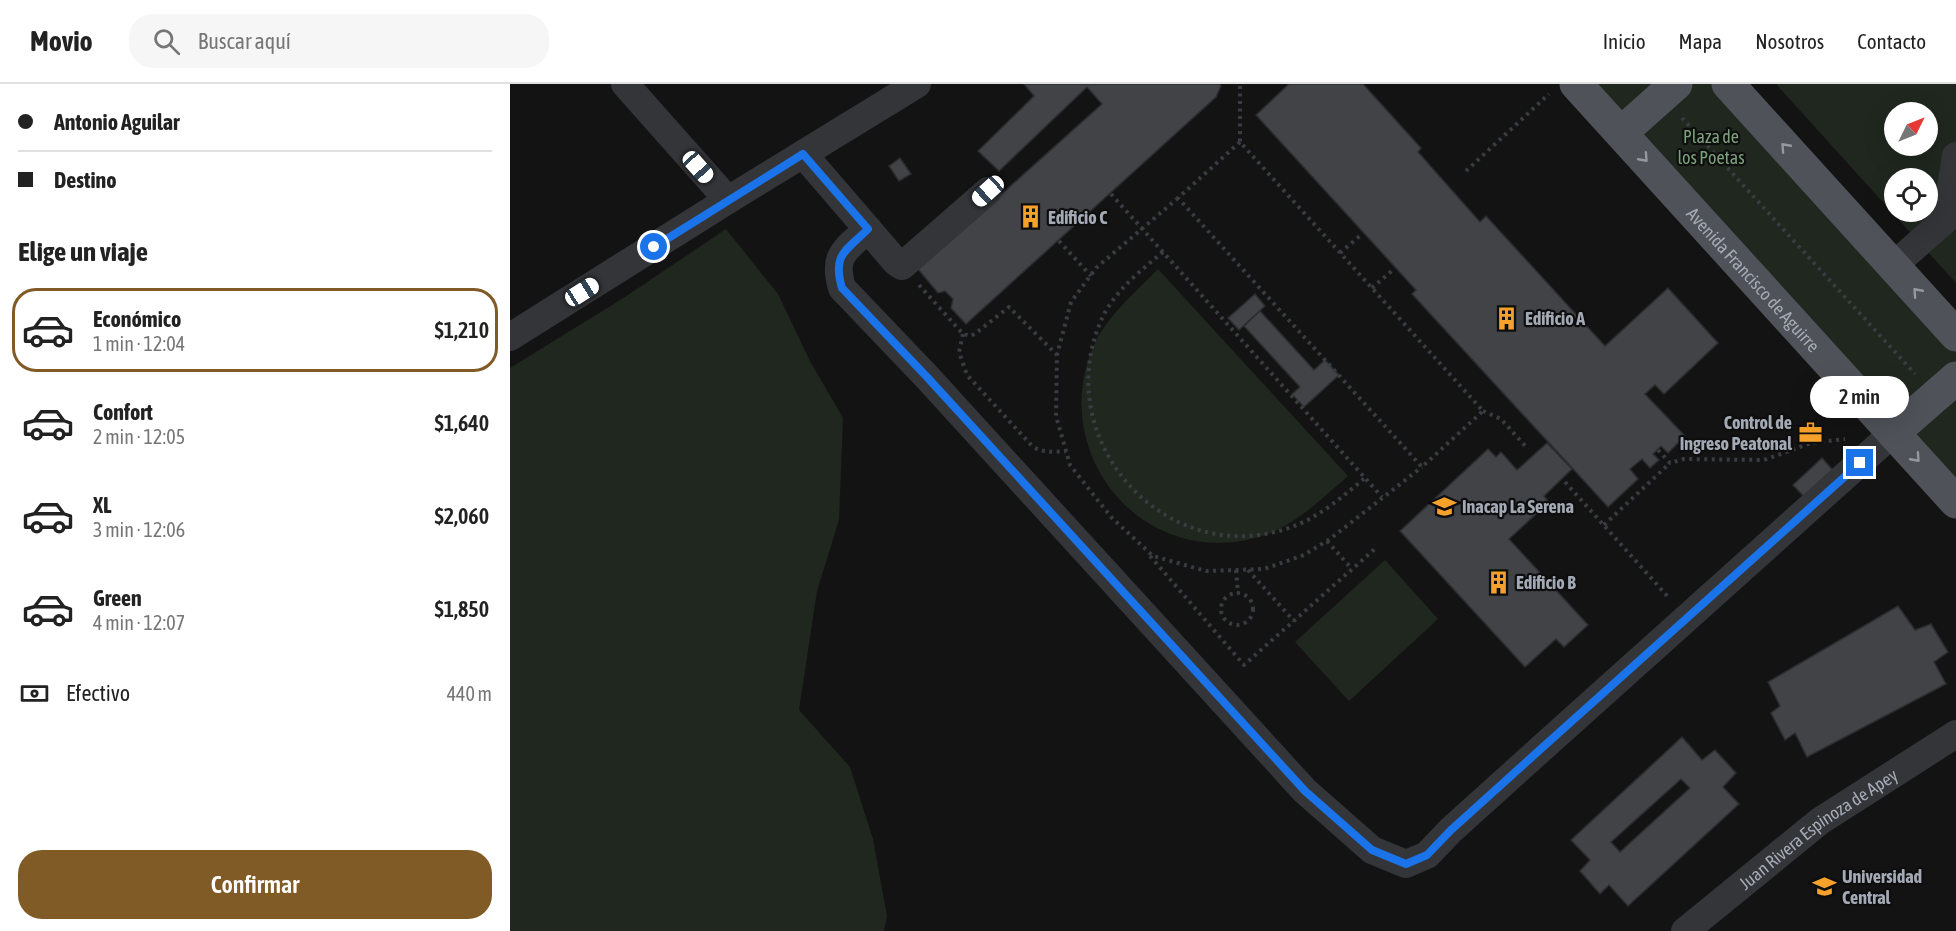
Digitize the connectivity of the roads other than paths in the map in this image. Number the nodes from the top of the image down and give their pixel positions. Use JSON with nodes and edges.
{"nodes":[{"id":1,"x":625,"y":84,"type":"edge"},
{"id":2,"x":917,"y":84,"type":"edge"},
{"id":3,"x":1728,"y":84,"type":"edge"},
{"id":4,"x":1564,"y":88,"type":"edge"},
{"id":5,"x":1669,"y":90,"type":"edge"},
{"id":6,"x":1621,"y":133,"type":"junction"},
{"id":7,"x":803,"y":154,"type":"junction"},
{"id":8,"x":1956,"y":156,"type":"edge"},
{"id":9,"x":988,"y":191,"type":"dead end"},
{"id":10,"x":728,"y":200,"type":"junction"},
{"id":11,"x":1951,"y":215,"type":"edge"},
{"id":12,"x":868,"y":229,"type":"junction"},
{"id":13,"x":1893,"y":266,"type":"junction"},
{"id":14,"x":1956,"y":335,"type":"edge"},
{"id":15,"x":510,"y":337,"type":"edge"},
{"id":16,"x":1946,"y":387,"type":"edge"},
{"id":17,"x":1893,"y":433,"type":"junction"},
{"id":18,"x":1956,"y":502,"type":"edge"},
{"id":19,"x":1956,"y":734,"type":"edge"},
{"id":20,"x":1685,"y":931,"type":"edge"}],
"edges":[{"from":1,"to":10,"type":"street"},
{"from":2,"to":7,"type":"street"},
{"from":13,"to":3,"type":"main road","one_way":true},
{"from":4,"to":6,"type":"main road","name":"Avenida Francisco de Aguirre"},
{"from":5,"to":6,"type":"main road"},
{"from":6,"to":17,"type":"main road","name":"Avenida Francisco de Aguirre","one_way":true},
{"from":7,"to":10,"type":"street"},
{"from":7,"to":12,"type":"street"},
{"from":8,"to":11,"type":"street"},
{"from":9,"to":12,"type":"street"},
{"from":10,"to":15,"type":"street"},
{"from":11,"to":13,"type":"street"},
{"from":12,"to":17,"type":"street"},
{"from":14,"to":13,"type":"main road","one_way":true},
{"from":16,"to":17,"type":"main road"},
{"from":17,"to":18,"type":"main road","name":"Avenida Francisco de Aguirre","one_way":true},
{"from":19,"to":20,"type":"street","name":"Juan Rivera Espinoza de Apey"}]}
